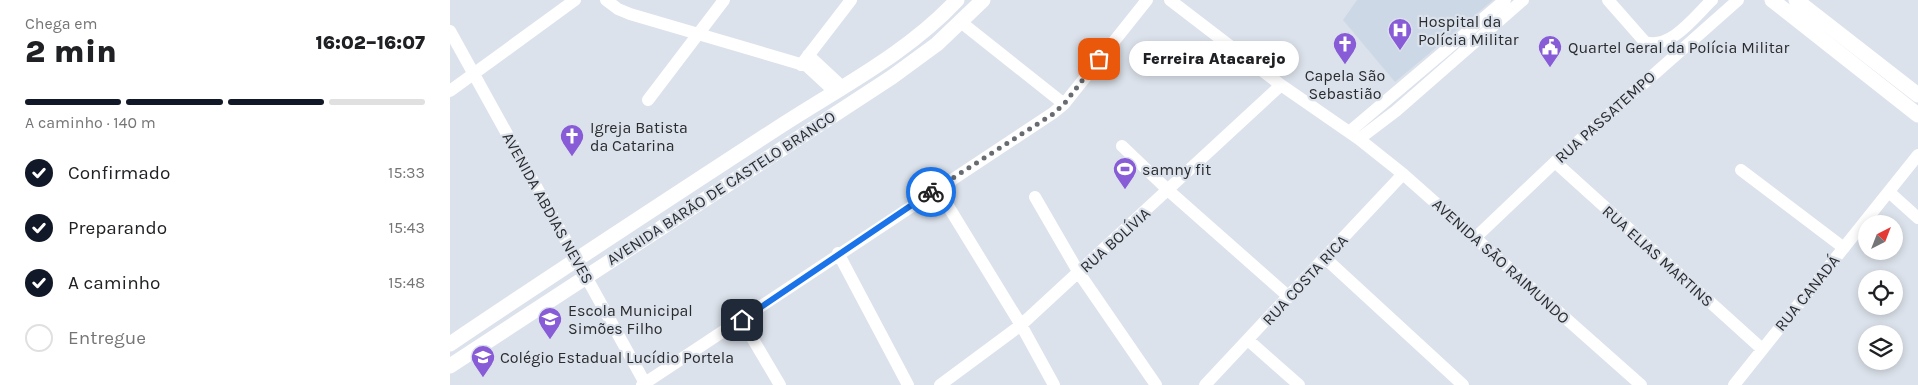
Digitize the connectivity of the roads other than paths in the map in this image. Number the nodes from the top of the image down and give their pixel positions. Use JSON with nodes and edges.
{"nodes":[{"id":1,"x":575,"y":0,"type":"edge"},
{"id":2,"x":606,"y":0,"type":"edge"},
{"id":3,"x":724,"y":0,"type":"edge"},
{"id":4,"x":851,"y":0,"type":"edge"},
{"id":5,"x":957,"y":0,"type":"edge"},
{"id":6,"x":984,"y":0,"type":"edge"},
{"id":7,"x":1146,"y":0,"type":"edge"},
{"id":8,"x":1170,"y":0,"type":"edge"},
{"id":9,"x":1505,"y":0,"type":"edge"},
{"id":10,"x":1522,"y":0,"type":"edge"},
{"id":11,"x":1608,"y":0,"type":"edge"},
{"id":12,"x":1712,"y":0,"type":"edge"},
{"id":13,"x":1738,"y":0,"type":"edge"},
{"id":14,"x":1772,"y":0,"type":"edge"},
{"id":15,"x":1796,"y":0,"type":"edge"},
{"id":16,"x":962,"y":23,"type":"junction"},
{"id":17,"x":1687,"y":25,"type":"junction"},
{"id":18,"x":450,"y":31,"type":"edge"},
{"id":19,"x":699,"y":33,"type":"junction"},
{"id":20,"x":1698,"y":34,"type":"junction"},
{"id":21,"x":806,"y":62,"type":"junction"},
{"id":22,"x":474,"y":74,"type":"junction"},
{"id":23,"x":1281,"y":85,"type":"junction"},
{"id":24,"x":838,"y":89,"type":"junction"},
{"id":25,"x":450,"y":91,"type":"edge"},
{"id":26,"x":1918,"y":95,"type":"edge"},
{"id":27,"x":648,"y":100,"type":"dead end"},
{"id":28,"x":1064,"y":104,"type":"junction"},
{"id":29,"x":1918,"y":114,"type":"edge"},
{"id":30,"x":1354,"y":135,"type":"junction"},
{"id":31,"x":1122,"y":146,"type":"dead end"},
{"id":32,"x":1918,"y":155,"type":"edge"},
{"id":33,"x":1555,"y":162,"type":"junction"},
{"id":34,"x":1741,"y":170,"type":"dead end"},
{"id":35,"x":1403,"y":174,"type":"junction"},
{"id":36,"x":937,"y":188,"type":"junction"},
{"id":37,"x":1169,"y":191,"type":"junction"},
{"id":38,"x":1889,"y":192,"type":"junction"},
{"id":39,"x":1035,"y":196,"type":"dead end"},
{"id":40,"x":1918,"y":218,"type":"edge"},
{"id":41,"x":1475,"y":238,"type":"junction"},
{"id":42,"x":1844,"y":248,"type":"junction"},
{"id":43,"x":838,"y":253,"type":"junction"},
{"id":44,"x":576,"y":259,"type":"junction"},
{"id":45,"x":1326,"y":259,"type":"junction"},
{"id":46,"x":1079,"y":273,"type":"junction"},
{"id":47,"x":586,"y":275,"type":"junction"},
{"id":48,"x":1290,"y":297,"type":"junction"},
{"id":49,"x":742,"y":320,"type":"junction"},
{"id":50,"x":1021,"y":326,"type":"junction"},
{"id":51,"x":1248,"y":340,"type":"junction"},
{"id":52,"x":450,"y":344,"type":"edge"},
{"id":53,"x":1762,"y":349,"type":"junction"},
{"id":54,"x":450,"y":366,"type":"edge"},
{"id":55,"x":644,"y":384,"type":"edge"},
{"id":56,"x":780,"y":385,"type":"edge"},
{"id":57,"x":908,"y":385,"type":"edge"},
{"id":58,"x":940,"y":385,"type":"edge"},
{"id":59,"x":1054,"y":385,"type":"edge"},
{"id":60,"x":1156,"y":385,"type":"edge"},
{"id":61,"x":1205,"y":385,"type":"edge"},
{"id":62,"x":1299,"y":385,"type":"edge"},
{"id":63,"x":1463,"y":385,"type":"edge"},
{"id":64,"x":1641,"y":385,"type":"edge"},
{"id":65,"x":1734,"y":385,"type":"edge"}],
"edges":[{"from":1,"to":22,"type":"street"},
{"from":2,"to":19,"type":"street"},
{"from":3,"to":19,"type":"street"},
{"from":4,"to":21,"type":"street"},
{"from":5,"to":24,"type":"main road","name":"AVENIDA BARÃO DE CASTELO BRANCO"},
{"from":6,"to":16,"type":"main road","name":"AVENIDA BARÃO DE CASTELO BRANCO"},
{"from":7,"to":28,"type":"street"},
{"from":8,"to":23,"type":"street","name":"AVENIDA SÃO RAIMUNDO"},
{"from":9,"to":30,"type":"street"},
{"from":10,"to":30,"type":"street"},
{"from":11,"to":17,"type":"street"},
{"from":12,"to":17,"type":"street"},
{"from":13,"to":20,"type":"street","name":"RUA PASSATEMPO"},
{"from":14,"to":29,"type":"main road"},
{"from":15,"to":26,"type":"main road"},
{"from":16,"to":28,"type":"street"},
{"from":16,"to":47,"type":"main road","name":"AVENIDA BARÃO DE CASTELO BRANCO"},
{"from":17,"to":20,"type":"street"},
{"from":18,"to":22,"type":"street","name":"AVENIDA ABDIAS NEVES"},
{"from":19,"to":21,"type":"street"},
{"from":19,"to":27,"type":"street"},
{"from":20,"to":33,"type":"street","name":"RUA PASSATEMPO"},
{"from":21,"to":24,"type":"street"},
{"from":22,"to":25,"type":"street"},
{"from":22,"to":44,"type":"street","name":"AVENIDA ABDIAS NEVES"},
{"from":23,"to":30,"type":"street","name":"AVENIDA SÃO RAIMUNDO"},
{"from":23,"to":37,"type":"street","name":"RUA BOLÍVIA"},
{"from":24,"to":44,"type":"main road","name":"AVENIDA BARÃO DE CASTELO BRANCO"},
{"from":28,"to":36,"type":"street"},
{"from":30,"to":35,"type":"street","name":"AVENIDA SÃO RAIMUNDO"},
{"from":31,"to":37,"type":"street"},
{"from":32,"to":38,"type":"street","name":"RUA CANADÁ"},
{"from":33,"to":41,"type":"street","name":"RUA PASSATEMPO"},
{"from":33,"to":53,"type":"street","name":"RUA ELIAS MARTINS"},
{"from":34,"to":42,"type":"street"},
{"from":35,"to":41,"type":"street","name":"AVENIDA SÃO RAIMUNDO"},
{"from":35,"to":45,"type":"street","name":"RUA COSTA RICA"},
{"from":36,"to":43,"type":"street"},
{"from":36,"to":50,"type":"street"},
{"from":37,"to":46,"type":"street","name":"RUA BOLÍVIA"},
{"from":37,"to":48,"type":"street"},
{"from":38,"to":40,"type":"street"},
{"from":38,"to":42,"type":"street","name":"RUA CANADÁ"},
{"from":39,"to":46,"type":"street"},
{"from":41,"to":64,"type":"street","name":"AVENIDA SÃO RAIMUNDO"},
{"from":42,"to":53,"type":"street","name":"RUA CANADÁ"},
{"from":43,"to":49,"type":"street"},
{"from":43,"to":57,"type":"street"},
{"from":44,"to":47,"type":"street","name":"AVENIDA ABDIAS NEVES"},
{"from":44,"to":52,"type":"main road","name":"AVENIDA BARÃO DE CASTELO BRANCO"},
{"from":45,"to":48,"type":"street","name":"RUA COSTA RICA"},
{"from":45,"to":63,"type":"street"},
{"from":46,"to":50,"type":"street","name":"RUA BOLÍVIA"},
{"from":46,"to":60,"type":"street"},
{"from":47,"to":54,"type":"main road","name":"AVENIDA BARÃO DE CASTELO BRANCO"},
{"from":47,"to":55,"type":"street","name":"AVENIDA ABDIAS NEVES"},
{"from":48,"to":51,"type":"street","name":"RUA COSTA RICA"},
{"from":49,"to":55,"type":"street"},
{"from":49,"to":56,"type":"street"},
{"from":50,"to":58,"type":"street","name":"RUA BOLÍVIA"},
{"from":50,"to":59,"type":"street"},
{"from":51,"to":61,"type":"street","name":"RUA COSTA RICA"},
{"from":51,"to":62,"type":"street"},
{"from":53,"to":65,"type":"street","name":"RUA CANADÁ"}]}
